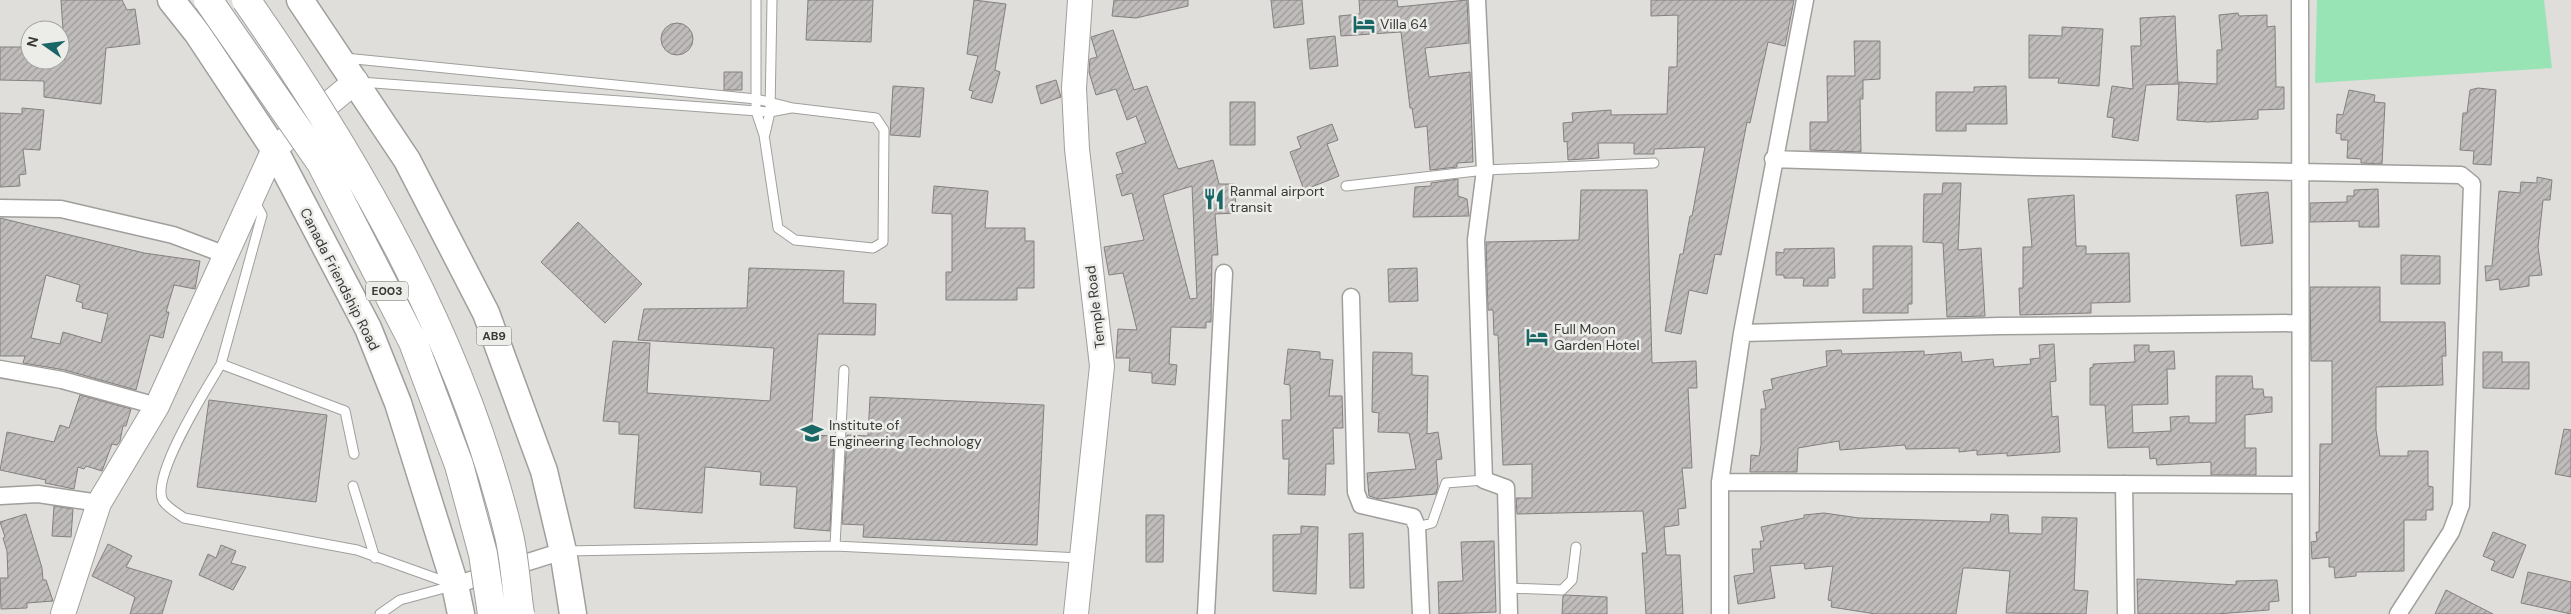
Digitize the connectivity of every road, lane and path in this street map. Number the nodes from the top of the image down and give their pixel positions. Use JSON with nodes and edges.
{"nodes":[{"id":1,"x":171,"y":0,"type":"edge"},
{"id":2,"x":208,"y":0,"type":"edge"},
{"id":3,"x":245,"y":0,"type":"edge"},
{"id":4,"x":300,"y":0,"type":"edge"},
{"id":5,"x":756,"y":0,"type":"edge"},
{"id":6,"x":772,"y":0,"type":"edge"},
{"id":7,"x":1080,"y":0,"type":"edge"},
{"id":8,"x":1478,"y":0,"type":"edge"},
{"id":9,"x":1805,"y":0,"type":"edge"},
{"id":10,"x":2300,"y":0,"type":"edge"},
{"id":11,"x":198,"y":34,"type":"junction"},
{"id":12,"x":340,"y":57,"type":"junction"},
{"id":13,"x":356,"y":82,"type":"junction"},
{"id":14,"x":756,"y":99,"type":"junction"},
{"id":15,"x":770,"y":101,"type":"junction"},
{"id":16,"x":793,"y":108,"type":"junction"},
{"id":17,"x":756,"y":111,"type":"junction"},
{"id":18,"x":770,"y":112,"type":"junction"},
{"id":19,"x":764,"y":135,"type":"junction"},
{"id":20,"x":274,"y":149,"type":"junction"},
{"id":21,"x":1773,"y":159,"type":"junction"},
{"id":22,"x":1654,"y":163,"type":"dead end"},
{"id":23,"x":1485,"y":170,"type":"junction"},
{"id":24,"x":2300,"y":172,"type":"junction"},
{"id":25,"x":1346,"y":186,"type":"dead end"},
{"id":26,"x":251,"y":196,"type":"junction"},
{"id":27,"x":0,"y":208,"type":"edge"},
{"id":28,"x":226,"y":255,"type":"junction"},
{"id":29,"x":1224,"y":273,"type":"dead end"},
{"id":30,"x":1351,"y":297,"type":"dead end"},
{"id":31,"x":2300,"y":323,"type":"junction"},
{"id":32,"x":1742,"y":333,"type":"junction"},
{"id":33,"x":221,"y":364,"type":"junction"},
{"id":34,"x":0,"y":369,"type":"edge"},
{"id":35,"x":844,"y":370,"type":"dead end"},
{"id":36,"x":157,"y":406,"type":"junction"},
{"id":37,"x":354,"y":454,"type":"dead end"},
{"id":38,"x":1484,"y":480,"type":"junction"},
{"id":39,"x":1720,"y":482,"type":"junction"},
{"id":40,"x":2124,"y":484,"type":"junction"},
{"id":41,"x":2300,"y":485,"type":"junction"},
{"id":42,"x":353,"y":486,"type":"dead end"},
{"id":43,"x":0,"y":496,"type":"edge"},
{"id":44,"x":99,"y":503,"type":"junction"},
{"id":45,"x":1417,"y":527,"type":"junction"},
{"id":46,"x":835,"y":546,"type":"junction"},
{"id":47,"x":1576,"y":546,"type":"dead end"},
{"id":48,"x":563,"y":551,"type":"junction"},
{"id":49,"x":375,"y":558,"type":"junction"},
{"id":50,"x":1082,"y":558,"type":"junction"},
{"id":51,"x":455,"y":585,"type":"junction"},
{"id":52,"x":1509,"y":588,"type":"junction"},
{"id":53,"x":63,"y":614,"type":"edge"},
{"id":54,"x":380,"y":614,"type":"edge"},
{"id":55,"x":461,"y":614,"type":"edge"},
{"id":56,"x":492,"y":614,"type":"edge"},
{"id":57,"x":520,"y":614,"type":"edge"},
{"id":58,"x":573,"y":614,"type":"edge"},
{"id":59,"x":1076,"y":614,"type":"edge"},
{"id":60,"x":1206,"y":614,"type":"edge"},
{"id":61,"x":1420,"y":614,"type":"edge"},
{"id":62,"x":1509,"y":614,"type":"edge"},
{"id":63,"x":1720,"y":614,"type":"edge"},
{"id":64,"x":2126,"y":614,"type":"edge"},
{"id":65,"x":2301,"y":614,"type":"edge"},
{"id":66,"x":2398,"y":614,"type":"edge"}],
"edges":[{"from":1,"to":11,"type":"main road","name":"Canada Friendship Road"},
{"from":2,"to":56,"type":"highway","number":"E003","bridge":true},
{"from":3,"to":11,"type":"street"},
{"from":3,"to":57,"type":"highway","number":"E003","bridge":true},
{"from":4,"to":12,"type":"main road","number":"AB9"},
{"from":5,"to":14,"type":"lane"},
{"from":6,"to":15,"type":"lane"},
{"from":7,"to":50,"type":"street","name":"Temple Road"},
{"from":8,"to":23,"type":"street"},
{"from":9,"to":21,"type":"street"},
{"from":10,"to":24,"type":"street"},
{"from":11,"to":20,"type":"main road","name":"Canada Friendship Road"},
{"from":12,"to":13,"type":"main road","number":"AB9"},
{"from":12,"to":14,"type":"lane"},
{"from":13,"to":17,"type":"lane"},
{"from":13,"to":20,"type":"street"},
{"from":13,"to":48,"type":"main road","number":"AB9"},
{"from":14,"to":15,"type":"lane"},
{"from":14,"to":17,"type":"lane"},
{"from":15,"to":16,"type":"lane"},
{"from":15,"to":18,"type":"lane"},
{"from":16,"to":18,"type":"lane"},
{"from":16,"to":19,"type":"lane"},
{"from":17,"to":18,"type":"lane"},
{"from":17,"to":19,"type":"lane"},
{"from":18,"to":19,"type":"lane"},
{"from":20,"to":26,"type":"street"},
{"from":20,"to":51,"type":"main road","name":"Canada Friendship Road"},
{"from":21,"to":24,"type":"street"},
{"from":21,"to":32,"type":"street"},
{"from":22,"to":23,"type":"lane"},
{"from":23,"to":25,"type":"lane"},
{"from":23,"to":38,"type":"street"},
{"from":24,"to":31,"type":"street"},
{"from":24,"to":66,"type":"street"},
{"from":26,"to":28,"type":"street"},
{"from":26,"to":33,"type":"lane"},
{"from":27,"to":28,"type":"street"},
{"from":28,"to":36,"type":"street"},
{"from":29,"to":60,"type":"street"},
{"from":30,"to":45,"type":"street"},
{"from":31,"to":32,"type":"street"},
{"from":31,"to":41,"type":"street"},
{"from":32,"to":39,"type":"street"},
{"from":33,"to":37,"type":"lane"},
{"from":33,"to":49,"type":"lane"},
{"from":34,"to":36,"type":"street"},
{"from":35,"to":46,"type":"lane"},
{"from":36,"to":44,"type":"street"},
{"from":38,"to":45,"type":"lane"},
{"from":38,"to":52,"type":"street"},
{"from":39,"to":40,"type":"street"},
{"from":39,"to":63,"type":"street"},
{"from":40,"to":41,"type":"street"},
{"from":40,"to":64,"type":"street"},
{"from":41,"to":65,"type":"street"},
{"from":42,"to":49,"type":"lane"},
{"from":43,"to":44,"type":"street"},
{"from":44,"to":53,"type":"street"},
{"from":45,"to":61,"type":"street"},
{"from":46,"to":48,"type":"lane"},
{"from":46,"to":50,"type":"lane"},
{"from":47,"to":52,"type":"lane"},
{"from":48,"to":51,"type":"street"},
{"from":48,"to":58,"type":"main road","number":"AB9"},
{"from":49,"to":51,"type":"lane"},
{"from":50,"to":59,"type":"street","name":"Temple Road"},
{"from":51,"to":54,"type":"lane"},
{"from":51,"to":55,"type":"main road","name":"Canada Friendship Road"},
{"from":52,"to":62,"type":"street"}]}
